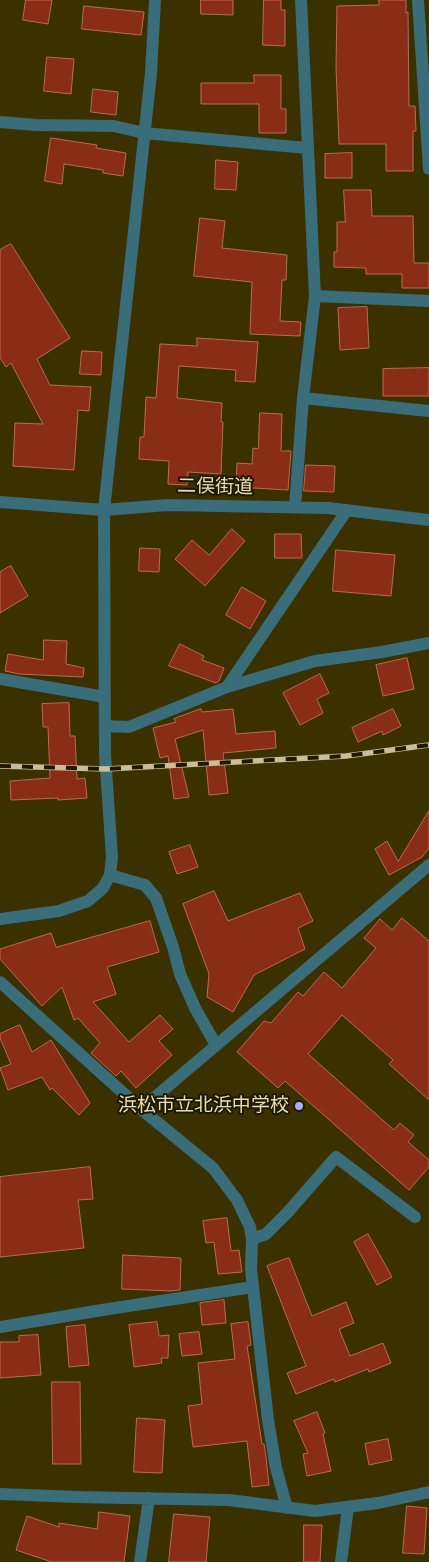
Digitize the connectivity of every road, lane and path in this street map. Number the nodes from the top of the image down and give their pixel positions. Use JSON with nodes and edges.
{"nodes":[{"id":1,"x":155,"y":0,"type":"edge"},
{"id":2,"x":301,"y":0,"type":"edge"},
{"id":3,"x":418,"y":0,"type":"edge"},
{"id":4,"x":0,"y":122,"type":"edge"},
{"id":5,"x":144,"y":133,"type":"junction"},
{"id":6,"x":307,"y":148,"type":"junction"},
{"id":7,"x":429,"y":169,"type":"edge"},
{"id":8,"x":315,"y":296,"type":"junction"},
{"id":9,"x":429,"y":301,"type":"edge"},
{"id":10,"x":303,"y":398,"type":"junction"},
{"id":11,"x":429,"y":411,"type":"edge"},
{"id":12,"x":0,"y":502,"type":"edge"},
{"id":13,"x":294,"y":507,"type":"junction"},
{"id":14,"x":104,"y":510,"type":"junction"},
{"id":15,"x":347,"y":510,"type":"junction"},
{"id":16,"x":429,"y":520,"type":"edge"},
{"id":17,"x":429,"y":643,"type":"edge"},
{"id":18,"x":0,"y":679,"type":"edge"},
{"id":19,"x":227,"y":687,"type":"junction"},
{"id":20,"x":105,"y":697,"type":"junction"},
{"id":21,"x":105,"y":726,"type":"junction"},
{"id":22,"x":429,"y":865,"type":"edge"},
{"id":23,"x":110,"y":875,"type":"junction"},
{"id":24,"x":0,"y":919,"type":"edge"},
{"id":25,"x":0,"y":982,"type":"edge"},
{"id":26,"x":216,"y":1044,"type":"junction"},
{"id":27,"x":141,"y":1109,"type":"junction"},
{"id":28,"x":415,"y":1216,"type":"dead end"},
{"id":29,"x":252,"y":1239,"type":"junction"},
{"id":30,"x":253,"y":1287,"type":"junction"},
{"id":31,"x":0,"y":1327,"type":"edge"},
{"id":32,"x":429,"y":1492,"type":"edge"},
{"id":33,"x":0,"y":1494,"type":"edge"},
{"id":34,"x":149,"y":1498,"type":"junction"},
{"id":35,"x":348,"y":1507,"type":"junction"},
{"id":36,"x":287,"y":1508,"type":"junction"},
{"id":37,"x":140,"y":1562,"type":"edge"},
{"id":38,"x":341,"y":1562,"type":"edge"}],
"edges":[{"from":1,"to":5,"type":"street"},
{"from":2,"to":6,"type":"street"},
{"from":3,"to":7,"type":"street"},
{"from":4,"to":5,"type":"street"},
{"from":5,"to":6,"type":"street"},
{"from":5,"to":14,"type":"street"},
{"from":6,"to":8,"type":"street"},
{"from":8,"to":9,"type":"street"},
{"from":8,"to":10,"type":"street"},
{"from":10,"to":11,"type":"street"},
{"from":10,"to":13,"type":"street"},
{"from":12,"to":14,"type":"street","name":"二俣街道"},
{"from":13,"to":14,"type":"street","name":"二俣街道"},
{"from":13,"to":15,"type":"street","name":"二俣街道"},
{"from":14,"to":20,"type":"street"},
{"from":15,"to":16,"type":"street","name":"二俣街道"},
{"from":15,"to":19,"type":"street"},
{"from":17,"to":19,"type":"street"},
{"from":18,"to":20,"type":"street"},
{"from":19,"to":21,"type":"street"},
{"from":20,"to":21,"type":"street"},
{"from":21,"to":23,"type":"street"},
{"from":22,"to":26,"type":"street"},
{"from":23,"to":24,"type":"street"},
{"from":23,"to":26,"type":"street"},
{"from":25,"to":27,"type":"street"},
{"from":26,"to":27,"type":"street"},
{"from":27,"to":29,"type":"street"},
{"from":28,"to":29,"type":"street"},
{"from":29,"to":30,"type":"street"},
{"from":30,"to":31,"type":"street"},
{"from":30,"to":36,"type":"street"},
{"from":32,"to":35,"type":"street"},
{"from":33,"to":34,"type":"street"},
{"from":34,"to":36,"type":"street"},
{"from":34,"to":37,"type":"street"},
{"from":35,"to":36,"type":"street"},
{"from":35,"to":38,"type":"street"}]}
